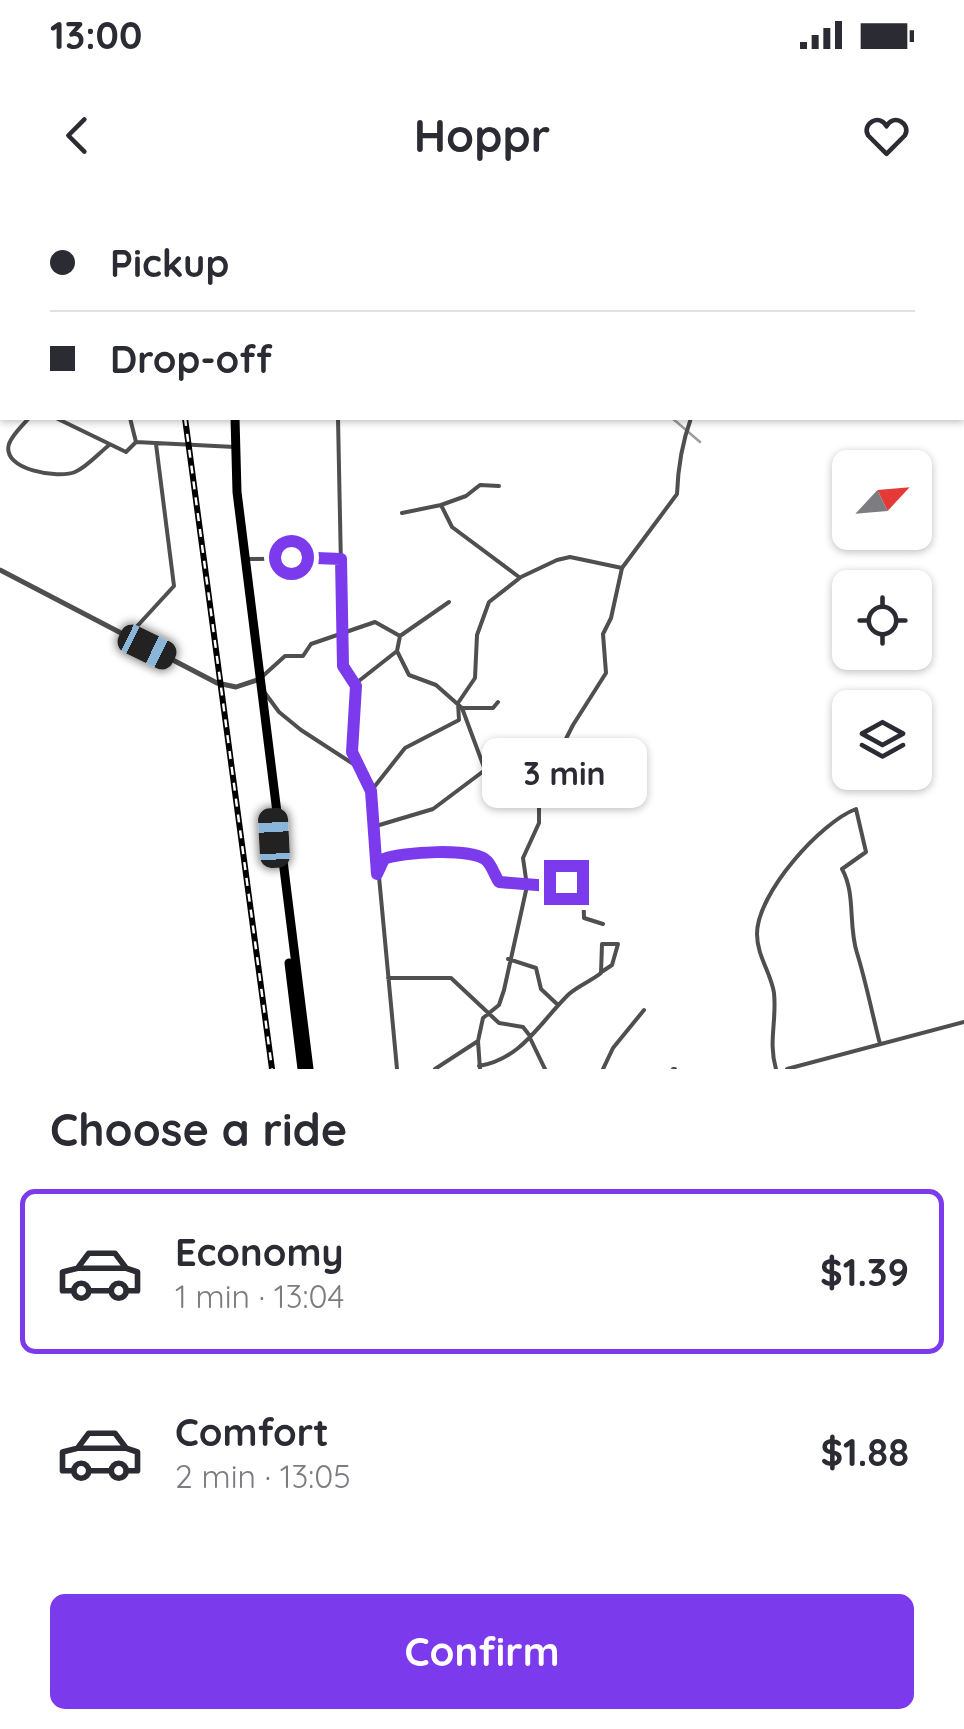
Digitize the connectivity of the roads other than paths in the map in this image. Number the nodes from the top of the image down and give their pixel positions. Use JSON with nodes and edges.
{"nodes":[{"id":1,"x":27,"y":420,"type":"edge"},
{"id":2,"x":60,"y":420,"type":"edge"},
{"id":3,"x":130,"y":420,"type":"edge"},
{"id":4,"x":235,"y":420,"type":"edge"},
{"id":5,"x":338,"y":420,"type":"edge"},
{"id":6,"x":691,"y":420,"type":"edge"},
{"id":7,"x":136,"y":442,"type":"junction"},
{"id":8,"x":156,"y":444,"type":"junction"},
{"id":9,"x":108,"y":446,"type":"junction"},
{"id":10,"x":235,"y":447,"type":"junction"},
{"id":11,"x":499,"y":486,"type":"dead end"},
{"id":12,"x":441,"y":505,"type":"junction"},
{"id":13,"x":402,"y":513,"type":"dead end"},
{"id":14,"x":245,"y":559,"type":"junction"},
{"id":15,"x":341,"y":559,"type":"junction"},
{"id":16,"x":622,"y":568,"type":"junction"},
{"id":17,"x":0,"y":570,"type":"edge"},
{"id":18,"x":520,"y":577,"type":"junction"},
{"id":19,"x":448,"y":602,"type":"dead end"},
{"id":20,"x":344,"y":633,"type":"junction"},
{"id":21,"x":400,"y":636,"type":"junction"},
{"id":22,"x":128,"y":638,"type":"junction"},
{"id":23,"x":397,"y":651,"type":"junction"},
{"id":24,"x":482,"y":668,"type":"dead end"},
{"id":25,"x":475,"y":669,"type":"junction"},
{"id":26,"x":260,"y":678,"type":"junction"},
{"id":27,"x":355,"y":684,"type":"junction"},
{"id":28,"x":261,"y":691,"type":"junction"},
{"id":29,"x":498,"y":702,"type":"dead end"},
{"id":30,"x":460,"y":706,"type":"junction"},
{"id":31,"x":355,"y":764,"type":"junction"},
{"id":32,"x":371,"y":791,"type":"junction"},
{"id":33,"x":374,"y":826,"type":"junction"},
{"id":34,"x":377,"y":874,"type":"junction"},
{"id":35,"x":526,"y":883,"type":"junction"},
{"id":36,"x":604,"y":924,"type":"dead end"},
{"id":37,"x":508,"y":959,"type":"junction"},
{"id":38,"x":602,"y":971,"type":"junction"},
{"id":39,"x":388,"y":978,"type":"junction"},
{"id":40,"x":559,"y":1006,"type":"junction"},
{"id":41,"x":644,"y":1010,"type":"dead end"},
{"id":42,"x":489,"y":1014,"type":"junction"},
{"id":43,"x":964,"y":1022,"type":"edge"},
{"id":44,"x":530,"y":1037,"type":"junction"},
{"id":45,"x":478,"y":1041,"type":"junction"},
{"id":46,"x":880,"y":1044,"type":"junction"},
{"id":47,"x":479,"y":1067,"type":"edge"},
{"id":48,"x":796,"y":1068,"type":"edge"},
{"id":49,"x":305,"y":1069,"type":"edge"},
{"id":50,"x":397,"y":1069,"type":"edge"},
{"id":51,"x":436,"y":1069,"type":"edge"},
{"id":52,"x":545,"y":1069,"type":"edge"},
{"id":53,"x":603,"y":1069,"type":"edge"},
{"id":54,"x":776,"y":1069,"type":"edge"},
{"id":55,"x":787,"y":1069,"type":"edge"}],
"edges":[{"from":1,"to":9,"type":"street"},
{"from":2,"to":9,"type":"street"},
{"from":3,"to":7,"type":"street"},
{"from":4,"to":10,"type":"highway"},
{"from":5,"to":15,"type":"street"},
{"from":6,"to":16,"type":"street"},
{"from":7,"to":8,"type":"street"},
{"from":7,"to":9,"type":"street"},
{"from":8,"to":10,"type":"street"},
{"from":8,"to":22,"type":"street"},
{"from":10,"to":14,"type":"highway"},
{"from":11,"to":12,"type":"street"},
{"from":12,"to":13,"type":"street"},
{"from":12,"to":18,"type":"street"},
{"from":14,"to":15,"type":"street"},
{"from":14,"to":26,"type":"highway"},
{"from":15,"to":20,"type":"street"},
{"from":16,"to":18,"type":"street"},
{"from":16,"to":35,"type":"street"},
{"from":17,"to":22,"type":"street"},
{"from":18,"to":25,"type":"street"},
{"from":19,"to":21,"type":"street"},
{"from":20,"to":21,"type":"street"},
{"from":20,"to":26,"type":"street"},
{"from":20,"to":27,"type":"street"},
{"from":21,"to":23,"type":"street"},
{"from":22,"to":26,"type":"street"},
{"from":23,"to":27,"type":"street"},
{"from":23,"to":30,"type":"street"},
{"from":24,"to":25,"type":"street"},
{"from":25,"to":30,"type":"street"},
{"from":26,"to":28,"type":"highway"},
{"from":27,"to":31,"type":"street"},
{"from":28,"to":31,"type":"street"},
{"from":28,"to":49,"type":"highway"},
{"from":29,"to":30,"type":"street"},
{"from":30,"to":32,"type":"street"},
{"from":30,"to":33,"type":"street"},
{"from":31,"to":32,"type":"street"},
{"from":32,"to":33,"type":"street"},
{"from":33,"to":34,"type":"street"},
{"from":34,"to":35,"type":"street"},
{"from":34,"to":39,"type":"street"},
{"from":35,"to":36,"type":"street"},
{"from":35,"to":37,"type":"street"},
{"from":37,"to":40,"type":"street"},
{"from":37,"to":42,"type":"street"},
{"from":38,"to":38,"type":"street"},
{"from":38,"to":40,"type":"street"},
{"from":39,"to":42,"type":"street"},
{"from":39,"to":50,"type":"street"},
{"from":40,"to":44,"type":"street"},
{"from":41,"to":53,"type":"street"},
{"from":42,"to":44,"type":"street"},
{"from":42,"to":45,"type":"street"},
{"from":43,"to":46,"type":"street"},
{"from":44,"to":47,"type":"street"},
{"from":44,"to":52,"type":"street"},
{"from":45,"to":47,"type":"street"},
{"from":45,"to":51,"type":"street"},
{"from":46,"to":48,"type":"street"},
{"from":46,"to":54,"type":"street"},
{"from":48,"to":55,"type":"street"}]}
